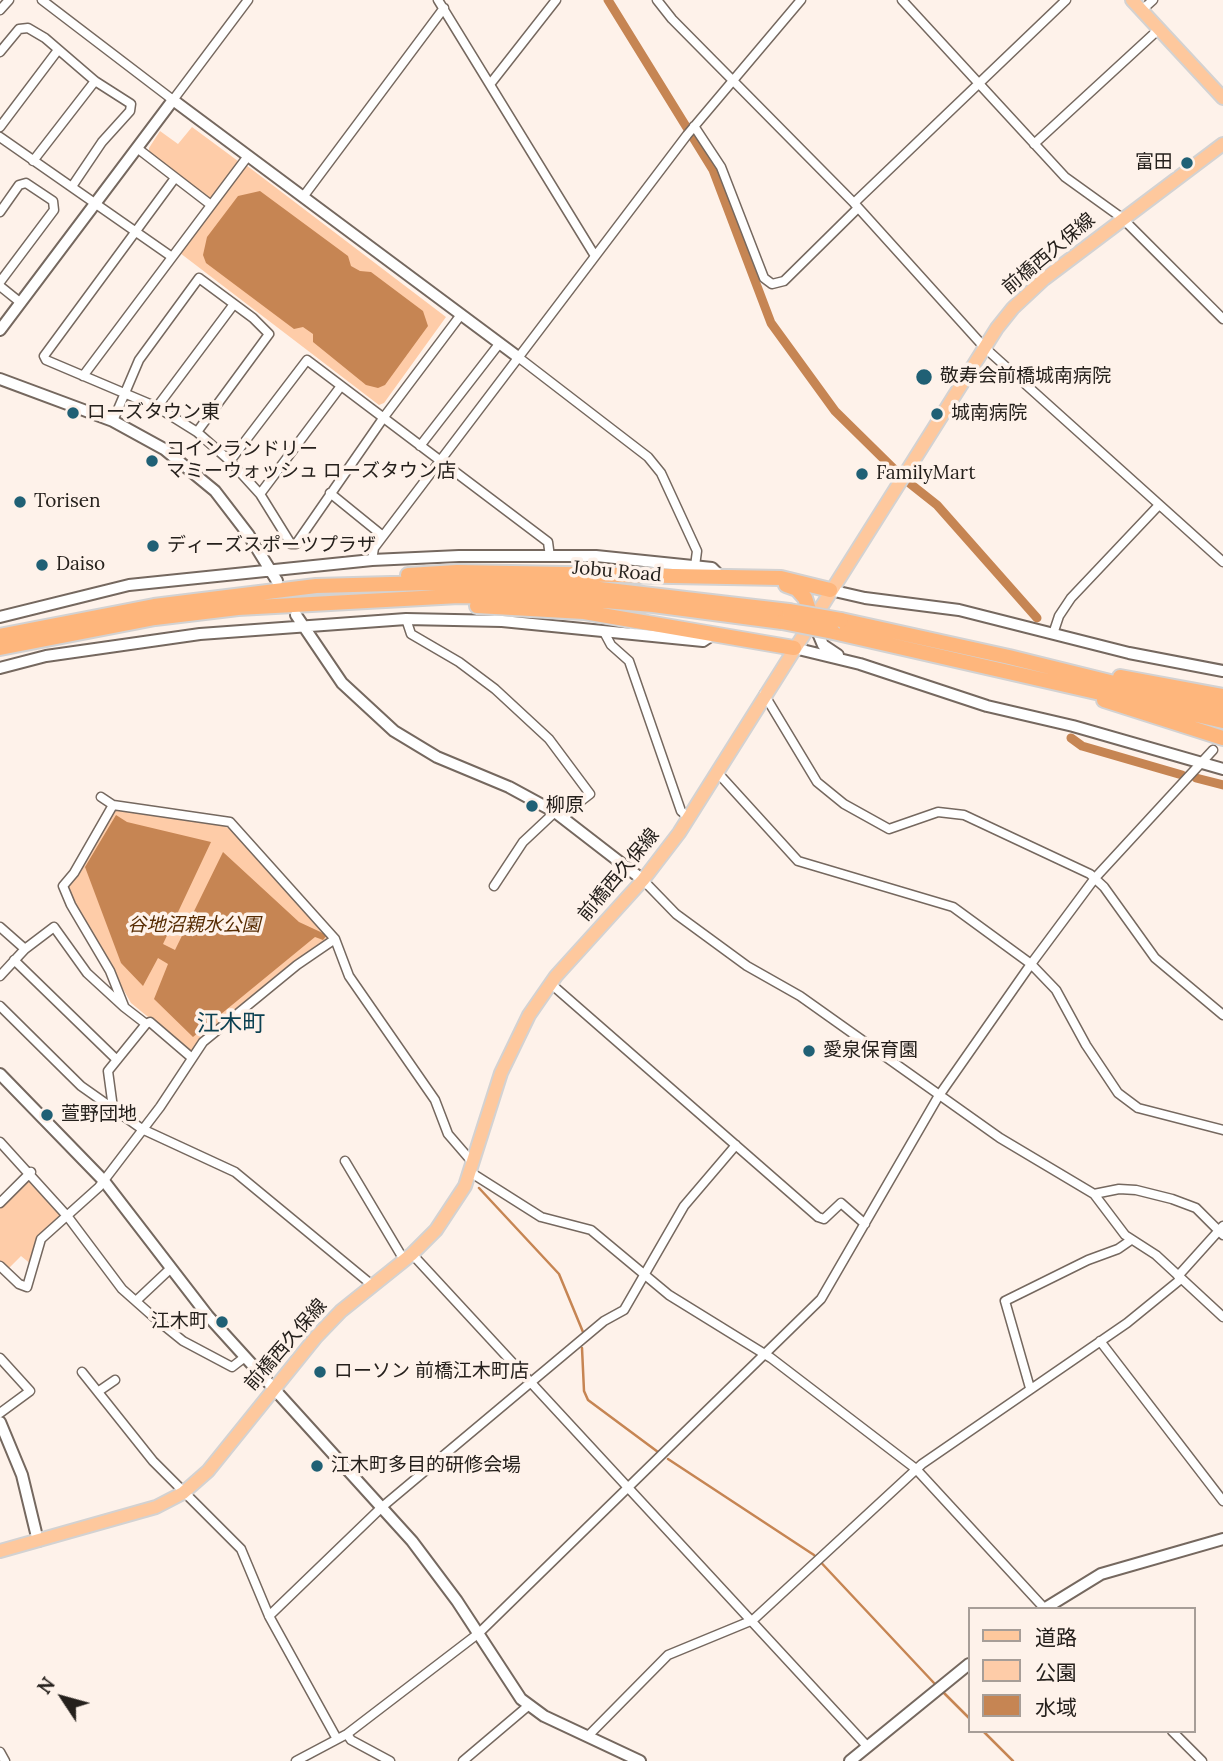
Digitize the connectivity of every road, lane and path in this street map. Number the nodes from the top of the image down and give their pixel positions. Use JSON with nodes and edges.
{"nodes":[{"id":1,"x":42,"y":0,"type":"edge"},
{"id":2,"x":248,"y":0,"type":"edge"},
{"id":3,"x":438,"y":0,"type":"edge"},
{"id":4,"x":555,"y":0,"type":"edge"},
{"id":5,"x":657,"y":0,"type":"edge"},
{"id":6,"x":801,"y":0,"type":"edge"},
{"id":7,"x":902,"y":0,"type":"edge"},
{"id":8,"x":1066,"y":0,"type":"edge"},
{"id":9,"x":1132,"y":0,"type":"edge"},
{"id":10,"x":1153,"y":0,"type":"edge"},
{"id":11,"x":444,"y":8,"type":"junction"},
{"id":12,"x":1142,"y":10,"type":"junction"},
{"id":13,"x":1159,"y":29,"type":"junction"},
{"id":14,"x":58,"y":50,"type":"junction"},
{"id":15,"x":0,"y":52,"type":"edge"},
{"id":16,"x":733,"y":80,"type":"junction"},
{"id":17,"x":95,"y":81,"type":"junction"},
{"id":18,"x":491,"y":83,"type":"junction"},
{"id":19,"x":979,"y":83,"type":"junction"},
{"id":20,"x":1223,"y":98,"type":"edge"},
{"id":21,"x":173,"y":100,"type":"junction"},
{"id":22,"x":694,"y":126,"type":"junction"},
{"id":23,"x":0,"y":127,"type":"edge"},
{"id":24,"x":0,"y":137,"type":"edge"},
{"id":25,"x":1034,"y":144,"type":"junction"},
{"id":26,"x":1223,"y":144,"type":"edge"},
{"id":27,"x":137,"y":148,"type":"junction"},
{"id":28,"x":248,"y":156,"type":"junction"},
{"id":29,"x":33,"y":161,"type":"junction"},
{"id":30,"x":175,"y":178,"type":"junction"},
{"id":31,"x":73,"y":185,"type":"junction"},
{"id":32,"x":303,"y":197,"type":"junction"},
{"id":33,"x":97,"y":202,"type":"junction"},
{"id":34,"x":211,"y":205,"type":"junction"},
{"id":35,"x":856,"y":205,"type":"junction"},
{"id":36,"x":0,"y":212,"type":"edge"},
{"id":37,"x":1122,"y":218,"type":"junction"},
{"id":38,"x":136,"y":230,"type":"junction"},
{"id":39,"x":595,"y":256,"type":"junction"},
{"id":40,"x":172,"y":257,"type":"junction"},
{"id":41,"x":0,"y":284,"type":"edge"},
{"id":42,"x":20,"y":303,"type":"junction"},
{"id":43,"x":234,"y":304,"type":"junction"},
{"id":44,"x":460,"y":316,"type":"junction"},
{"id":45,"x":1223,"y":319,"type":"edge"},
{"id":46,"x":0,"y":330,"type":"edge"},
{"id":47,"x":499,"y":344,"type":"junction"},
{"id":48,"x":984,"y":346,"type":"junction"},
{"id":49,"x":518,"y":357,"type":"junction"},
{"id":50,"x":83,"y":376,"type":"junction"},
{"id":51,"x":0,"y":379,"type":"edge"},
{"id":52,"x":341,"y":386,"type":"junction"},
{"id":53,"x":126,"y":393,"type":"junction"},
{"id":54,"x":157,"y":407,"type":"junction"},
{"id":55,"x":383,"y":417,"type":"junction"},
{"id":56,"x":113,"y":421,"type":"junction"},
{"id":57,"x":197,"y":432,"type":"junction"},
{"id":58,"x":420,"y":446,"type":"junction"},
{"id":59,"x":230,"y":461,"type":"junction"},
{"id":60,"x":440,"y":461,"type":"junction"},
{"id":61,"x":330,"y":493,"type":"junction"},
{"id":62,"x":260,"y":494,"type":"junction"},
{"id":63,"x":1159,"y":505,"type":"junction"},
{"id":64,"x":383,"y":536,"type":"junction"},
{"id":65,"x":550,"y":557,"type":"junction"},
{"id":66,"x":1221,"y":558,"type":"edge"},
{"id":67,"x":372,"y":560,"type":"junction"},
{"id":68,"x":695,"y":566,"type":"junction"},
{"id":69,"x":270,"y":570,"type":"junction"},
{"id":70,"x":721,"y":577,"type":"junction"},
{"id":71,"x":761,"y":578,"type":"junction"},
{"id":72,"x":276,"y":581,"type":"dead end"},
{"id":73,"x":316,"y":586,"type":"junction"},
{"id":74,"x":830,"y":590,"type":"junction"},
{"id":75,"x":334,"y":601,"type":"junction"},
{"id":76,"x":296,"y":615,"type":"dead end"},
{"id":77,"x":0,"y":617,"type":"edge"},
{"id":78,"x":785,"y":617,"type":"junction"},
{"id":79,"x":406,"y":619,"type":"junction"},
{"id":80,"x":812,"y":620,"type":"junction"},
{"id":81,"x":837,"y":626,"type":"junction"},
{"id":82,"x":304,"y":628,"type":"junction"},
{"id":83,"x":604,"y":632,"type":"junction"},
{"id":84,"x":1053,"y":634,"type":"junction"},
{"id":85,"x":712,"y":635,"type":"junction"},
{"id":86,"x":0,"y":636,"type":"edge"},
{"id":87,"x":0,"y":648,"type":"edge"},
{"id":88,"x":794,"y":648,"type":"junction"},
{"id":89,"x":1029,"y":662,"type":"junction"},
{"id":90,"x":860,"y":663,"type":"junction"},
{"id":91,"x":0,"y":668,"type":"edge"},
{"id":92,"x":1223,"y":671,"type":"edge"},
{"id":93,"x":1051,"y":680,"type":"junction"},
{"id":94,"x":764,"y":694,"type":"junction"},
{"id":95,"x":1223,"y":696,"type":"edge"},
{"id":96,"x":1223,"y":710,"type":"edge"},
{"id":97,"x":1223,"y":721,"type":"edge"},
{"id":98,"x":1223,"y":738,"type":"edge"},
{"id":99,"x":1213,"y":750,"type":"dead end"},
{"id":100,"x":1200,"y":763,"type":"junction"},
{"id":101,"x":1223,"y":769,"type":"edge"},
{"id":102,"x":716,"y":772,"type":"junction"},
{"id":103,"x":101,"y":797,"type":"dead end"},
{"id":104,"x":113,"y":804,"type":"junction"},
{"id":105,"x":559,"y":815,"type":"junction"},
{"id":106,"x":689,"y":818,"type":"junction"},
{"id":107,"x":1095,"y":878,"type":"junction"},
{"id":108,"x":643,"y":880,"type":"junction"},
{"id":109,"x":494,"y":886,"type":"dead end"},
{"id":110,"x":0,"y":927,"type":"edge"},
{"id":111,"x":335,"y":939,"type":"junction"},
{"id":112,"x":25,"y":949,"type":"junction"},
{"id":113,"x":15,"y":960,"type":"junction"},
{"id":114,"x":1031,"y":964,"type":"junction"},
{"id":115,"x":0,"y":975,"type":"edge"},
{"id":116,"x":550,"y":983,"type":"junction"},
{"id":117,"x":0,"y":1006,"type":"edge"},
{"id":118,"x":124,"y":1007,"type":"junction"},
{"id":119,"x":1223,"y":1015,"type":"edge"},
{"id":120,"x":146,"y":1024,"type":"junction"},
{"id":121,"x":192,"y":1058,"type":"junction"},
{"id":122,"x":117,"y":1060,"type":"junction"},
{"id":123,"x":0,"y":1074,"type":"edge"},
{"id":124,"x":939,"y":1097,"type":"junction"},
{"id":125,"x":113,"y":1108,"type":"junction"},
{"id":126,"x":142,"y":1129,"type":"junction"},
{"id":127,"x":1223,"y":1130,"type":"edge"},
{"id":128,"x":0,"y":1142,"type":"edge"},
{"id":129,"x":736,"y":1145,"type":"junction"},
{"id":130,"x":345,"y":1161,"type":"dead end"},
{"id":131,"x":472,"y":1167,"type":"junction"},
{"id":132,"x":31,"y":1172,"type":"junction"},
{"id":133,"x":104,"y":1181,"type":"junction"},
{"id":134,"x":1094,"y":1194,"type":"junction"},
{"id":135,"x":0,"y":1203,"type":"edge"},
{"id":136,"x":68,"y":1217,"type":"junction"},
{"id":137,"x":865,"y":1224,"type":"junction"},
{"id":138,"x":1221,"y":1231,"type":"edge"},
{"id":139,"x":1131,"y":1240,"type":"junction"},
{"id":140,"x":408,"y":1257,"type":"junction"},
{"id":141,"x":0,"y":1266,"type":"edge"},
{"id":142,"x":170,"y":1269,"type":"junction"},
{"id":143,"x":645,"y":1275,"type":"junction"},
{"id":144,"x":1180,"y":1277,"type":"junction"},
{"id":145,"x":372,"y":1284,"type":"junction"},
{"id":146,"x":136,"y":1301,"type":"junction"},
{"id":147,"x":1223,"y":1317,"type":"edge"},
{"id":148,"x":1100,"y":1341,"type":"junction"},
{"id":149,"x":765,"y":1353,"type":"junction"},
{"id":150,"x":245,"y":1357,"type":"junction"},
{"id":151,"x":0,"y":1358,"type":"edge"},
{"id":152,"x":82,"y":1372,"type":"dead end"},
{"id":153,"x":115,"y":1380,"type":"dead end"},
{"id":154,"x":532,"y":1384,"type":"junction"},
{"id":155,"x":274,"y":1386,"type":"junction"},
{"id":156,"x":1030,"y":1388,"type":"junction"},
{"id":157,"x":99,"y":1391,"type":"junction"},
{"id":158,"x":0,"y":1413,"type":"edge"},
{"id":159,"x":0,"y":1422,"type":"edge"},
{"id":160,"x":916,"y":1469,"type":"junction"},
{"id":161,"x":628,"y":1488,"type":"junction"},
{"id":162,"x":183,"y":1493,"type":"junction"},
{"id":163,"x":1223,"y":1501,"type":"edge"},
{"id":164,"x":382,"y":1507,"type":"junction"},
{"id":165,"x":1223,"y":1539,"type":"edge"},
{"id":166,"x":38,"y":1541,"type":"junction"},
{"id":167,"x":0,"y":1551,"type":"edge"},
{"id":168,"x":1042,"y":1607,"type":"edge"},
{"id":169,"x":1047,"y":1607,"type":"edge"},
{"id":170,"x":269,"y":1616,"type":"junction"},
{"id":171,"x":753,"y":1620,"type":"junction"},
{"id":172,"x":479,"y":1633,"type":"junction"},
{"id":173,"x":968,"y":1665,"type":"edge"},
{"id":174,"x":528,"y":1706,"type":"junction"},
{"id":175,"x":1174,"y":1733,"type":"edge"},
{"id":176,"x":347,"y":1734,"type":"junction"},
{"id":177,"x":588,"y":1736,"type":"junction"},
{"id":178,"x":337,"y":1739,"type":"junction"},
{"id":179,"x":867,"y":1746,"type":"junction"},
{"id":180,"x":0,"y":1752,"type":"edge"},
{"id":181,"x":5,"y":1761,"type":"edge"},
{"id":182,"x":296,"y":1761,"type":"edge"},
{"id":183,"x":390,"y":1761,"type":"edge"},
{"id":184,"x":463,"y":1761,"type":"edge"},
{"id":185,"x":640,"y":1761,"type":"edge"},
{"id":186,"x":849,"y":1761,"type":"edge"},
{"id":187,"x":1202,"y":1761,"type":"edge"}],
"edges":[{"from":1,"to":21,"type":"street"},
{"from":2,"to":21,"type":"street"},
{"from":3,"to":11,"type":"street"},
{"from":4,"to":18,"type":"street"},
{"from":5,"to":16,"type":"street"},
{"from":6,"to":16,"type":"street"},
{"from":7,"to":19,"type":"street"},
{"from":8,"to":19,"type":"street"},
{"from":9,"to":12,"type":"main road"},
{"from":10,"to":12,"type":"street"},
{"from":11,"to":18,"type":"street"},
{"from":11,"to":32,"type":"street"},
{"from":12,"to":13,"type":"main road"},
{"from":13,"to":20,"type":"main road"},
{"from":13,"to":25,"type":"street"},
{"from":14,"to":15,"type":"street"},
{"from":14,"to":17,"type":"street"},
{"from":14,"to":23,"type":"street"},
{"from":16,"to":22,"type":"street"},
{"from":16,"to":35,"type":"street"},
{"from":17,"to":29,"type":"street"},
{"from":17,"to":31,"type":"street"},
{"from":18,"to":39,"type":"street"},
{"from":19,"to":25,"type":"street"},
{"from":19,"to":35,"type":"street"},
{"from":21,"to":27,"type":"street"},
{"from":21,"to":28,"type":"street"},
{"from":22,"to":35,"type":"street"},
{"from":22,"to":39,"type":"street"},
{"from":24,"to":29,"type":"street"},
{"from":25,"to":37,"type":"street"},
{"from":26,"to":37,"type":"main road","name":"前橋西久保線"},
{"from":27,"to":30,"type":"street"},
{"from":27,"to":33,"type":"street"},
{"from":28,"to":32,"type":"street"},
{"from":28,"to":34,"type":"street"},
{"from":29,"to":31,"type":"street"},
{"from":30,"to":34,"type":"street"},
{"from":30,"to":38,"type":"street"},
{"from":31,"to":33,"type":"street"},
{"from":32,"to":44,"type":"street"},
{"from":33,"to":38,"type":"street"},
{"from":33,"to":42,"type":"street"},
{"from":34,"to":40,"type":"street"},
{"from":35,"to":48,"type":"street"},
{"from":36,"to":41,"type":"street"},
{"from":37,"to":45,"type":"street"},
{"from":37,"to":48,"type":"main road","name":"前橋西久保線"},
{"from":38,"to":40,"type":"street"},
{"from":38,"to":50,"type":"street"},
{"from":39,"to":49,"type":"street"},
{"from":40,"to":50,"type":"street"},
{"from":41,"to":42,"type":"street"},
{"from":42,"to":46,"type":"street"},
{"from":43,"to":53,"type":"street"},
{"from":43,"to":54,"type":"street"},
{"from":43,"to":57,"type":"street"},
{"from":44,"to":47,"type":"street"},
{"from":44,"to":55,"type":"street"},
{"from":47,"to":49,"type":"street"},
{"from":47,"to":58,"type":"street"},
{"from":48,"to":63,"type":"street"},
{"from":48,"to":74,"type":"main road","name":"前橋西久保線"},
{"from":49,"to":60,"type":"street"},
{"from":49,"to":68,"type":"street"},
{"from":50,"to":53,"type":"street"},
{"from":51,"to":56,"type":"street"},
{"from":52,"to":55,"type":"street"},
{"from":52,"to":59,"type":"street"},
{"from":52,"to":62,"type":"street"},
{"from":53,"to":54,"type":"street"},
{"from":53,"to":56,"type":"street"},
{"from":54,"to":57,"type":"street"},
{"from":55,"to":58,"type":"street"},
{"from":55,"to":61,"type":"street"},
{"from":56,"to":69,"type":"street"},
{"from":57,"to":59,"type":"street"},
{"from":58,"to":60,"type":"street"},
{"from":59,"to":62,"type":"street"},
{"from":60,"to":64,"type":"street"},
{"from":60,"to":65,"type":"street"},
{"from":61,"to":62,"type":"street"},
{"from":61,"to":64,"type":"street"},
{"from":63,"to":66,"type":"street"},
{"from":63,"to":84,"type":"street"},
{"from":64,"to":67,"type":"street"},
{"from":65,"to":67,"type":"street"},
{"from":65,"to":68,"type":"street"},
{"from":67,"to":69,"type":"street"},
{"from":68,"to":70,"type":"street"},
{"from":69,"to":72,"type":"street"},
{"from":69,"to":77,"type":"street"},
{"from":70,"to":71,"type":"highway"},
{"from":70,"to":73,"type":"highway"},
{"from":71,"to":74,"type":"highway"},
{"from":71,"to":80,"type":"highway"},
{"from":73,"to":78,"type":"highway","name":"Jobu Road"},
{"from":73,"to":86,"type":"highway","name":"Jobu Road"},
{"from":74,"to":80,"type":"main road","name":"前橋西久保線"},
{"from":74,"to":84,"type":"street"},
{"from":75,"to":78,"type":"highway","name":"Jobu Road"},
{"from":75,"to":85,"type":"highway"},
{"from":75,"to":87,"type":"highway","name":"Jobu Road"},
{"from":76,"to":82,"type":"street"},
{"from":78,"to":81,"type":"highway","name":"Jobu Road","bridge":true},
{"from":79,"to":82,"type":"street"},
{"from":79,"to":83,"type":"street"},
{"from":79,"to":105,"type":"street"},
{"from":80,"to":88,"type":"main road","name":"前橋西久保線"},
{"from":80,"to":90,"type":"street"},
{"from":81,"to":89,"type":"highway","name":"Jobu Road"},
{"from":81,"to":93,"type":"highway","name":"Jobu Road"},
{"from":82,"to":91,"type":"street"},
{"from":82,"to":105,"type":"street"},
{"from":83,"to":85,"type":"street"},
{"from":83,"to":106,"type":"street"},
{"from":84,"to":92,"type":"street"},
{"from":85,"to":88,"type":"highway"},
{"from":88,"to":90,"type":"street"},
{"from":88,"to":94,"type":"main road","name":"前橋西久保線"},
{"from":89,"to":95,"type":"highway"},
{"from":89,"to":96,"type":"highway","name":"Jobu Road"},
{"from":90,"to":100,"type":"street"},
{"from":93,"to":97,"type":"highway","name":"Jobu Road"},
{"from":93,"to":98,"type":"highway"},
{"from":94,"to":102,"type":"main road","name":"前橋西久保線"},
{"from":94,"to":107,"type":"street"},
{"from":99,"to":100,"type":"street"},
{"from":100,"to":101,"type":"street"},
{"from":100,"to":107,"type":"street"},
{"from":102,"to":106,"type":"main road","name":"前橋西久保線"},
{"from":102,"to":114,"type":"street"},
{"from":103,"to":104,"type":"street"},
{"from":104,"to":111,"type":"street"},
{"from":104,"to":118,"type":"street"},
{"from":105,"to":108,"type":"street"},
{"from":105,"to":109,"type":"street"},
{"from":106,"to":108,"type":"main road","name":"前橋西久保線"},
{"from":107,"to":114,"type":"street"},
{"from":107,"to":119,"type":"street"},
{"from":108,"to":116,"type":"main road","name":"前橋西久保線"},
{"from":108,"to":124,"type":"street"},
{"from":110,"to":112,"type":"street"},
{"from":111,"to":121,"type":"street"},
{"from":111,"to":131,"type":"street"},
{"from":112,"to":113,"type":"street"},
{"from":112,"to":118,"type":"street"},
{"from":113,"to":115,"type":"street"},
{"from":113,"to":122,"type":"street"},
{"from":114,"to":124,"type":"street"},
{"from":114,"to":127,"type":"street"},
{"from":116,"to":129,"type":"street"},
{"from":116,"to":131,"type":"main road","name":"前橋西久保線"},
{"from":117,"to":125,"type":"street"},
{"from":118,"to":120,"type":"street"},
{"from":120,"to":121,"type":"street"},
{"from":120,"to":122,"type":"street"},
{"from":121,"to":126,"type":"street"},
{"from":122,"to":125,"type":"street"},
{"from":123,"to":133,"type":"street"},
{"from":124,"to":134,"type":"street"},
{"from":124,"to":137,"type":"street"},
{"from":125,"to":126,"type":"street"},
{"from":126,"to":133,"type":"street"},
{"from":126,"to":145,"type":"street"},
{"from":128,"to":132,"type":"street"},
{"from":129,"to":137,"type":"street"},
{"from":129,"to":143,"type":"street"},
{"from":130,"to":140,"type":"street"},
{"from":131,"to":140,"type":"main road","name":"前橋西久保線"},
{"from":131,"to":143,"type":"street"},
{"from":132,"to":135,"type":"street"},
{"from":132,"to":136,"type":"street"},
{"from":133,"to":136,"type":"street"},
{"from":133,"to":142,"type":"street"},
{"from":134,"to":138,"type":"street"},
{"from":134,"to":139,"type":"street"},
{"from":136,"to":141,"type":"street"},
{"from":136,"to":146,"type":"street"},
{"from":137,"to":149,"type":"street"},
{"from":138,"to":144,"type":"street"},
{"from":139,"to":144,"type":"street"},
{"from":139,"to":156,"type":"street"},
{"from":140,"to":145,"type":"main road","name":"前橋西久保線"},
{"from":140,"to":154,"type":"street"},
{"from":142,"to":146,"type":"street"},
{"from":142,"to":150,"type":"street"},
{"from":143,"to":149,"type":"street"},
{"from":143,"to":154,"type":"street"},
{"from":144,"to":147,"type":"street"},
{"from":144,"to":148,"type":"street"},
{"from":145,"to":155,"type":"main road","name":"前橋西久保線"},
{"from":146,"to":150,"type":"street"},
{"from":148,"to":156,"type":"street"},
{"from":148,"to":163,"type":"street"},
{"from":149,"to":160,"type":"street"},
{"from":149,"to":161,"type":"street"},
{"from":150,"to":155,"type":"street"},
{"from":151,"to":158,"type":"street"},
{"from":152,"to":157,"type":"street"},
{"from":153,"to":157,"type":"street"},
{"from":154,"to":161,"type":"street"},
{"from":154,"to":164,"type":"street"},
{"from":155,"to":162,"type":"main road","name":"前橋西久保線"},
{"from":155,"to":164,"type":"street"},
{"from":156,"to":160,"type":"street"},
{"from":157,"to":162,"type":"street"},
{"from":159,"to":166,"type":"street"},
{"from":160,"to":168,"type":"street"},
{"from":160,"to":171,"type":"street"},
{"from":161,"to":171,"type":"street"},
{"from":161,"to":172,"type":"street"},
{"from":162,"to":166,"type":"main road","name":"前橋西久保線"},
{"from":162,"to":170,"type":"street"},
{"from":164,"to":170,"type":"street"},
{"from":164,"to":172,"type":"street"},
{"from":165,"to":169,"type":"street"},
{"from":166,"to":167,"type":"main road","name":"前橋西久保線"},
{"from":170,"to":178,"type":"street"},
{"from":171,"to":177,"type":"street"},
{"from":171,"to":179,"type":"street"},
{"from":172,"to":174,"type":"street"},
{"from":172,"to":176,"type":"street"},
{"from":173,"to":179,"type":"street"},
{"from":174,"to":177,"type":"street"},
{"from":174,"to":184,"type":"street"},
{"from":175,"to":187,"type":"street"},
{"from":176,"to":178,"type":"street"},
{"from":176,"to":183,"type":"street"},
{"from":177,"to":185,"type":"street"},
{"from":178,"to":182,"type":"street"},
{"from":179,"to":186,"type":"street"},
{"from":180,"to":181,"type":"street"}]}
